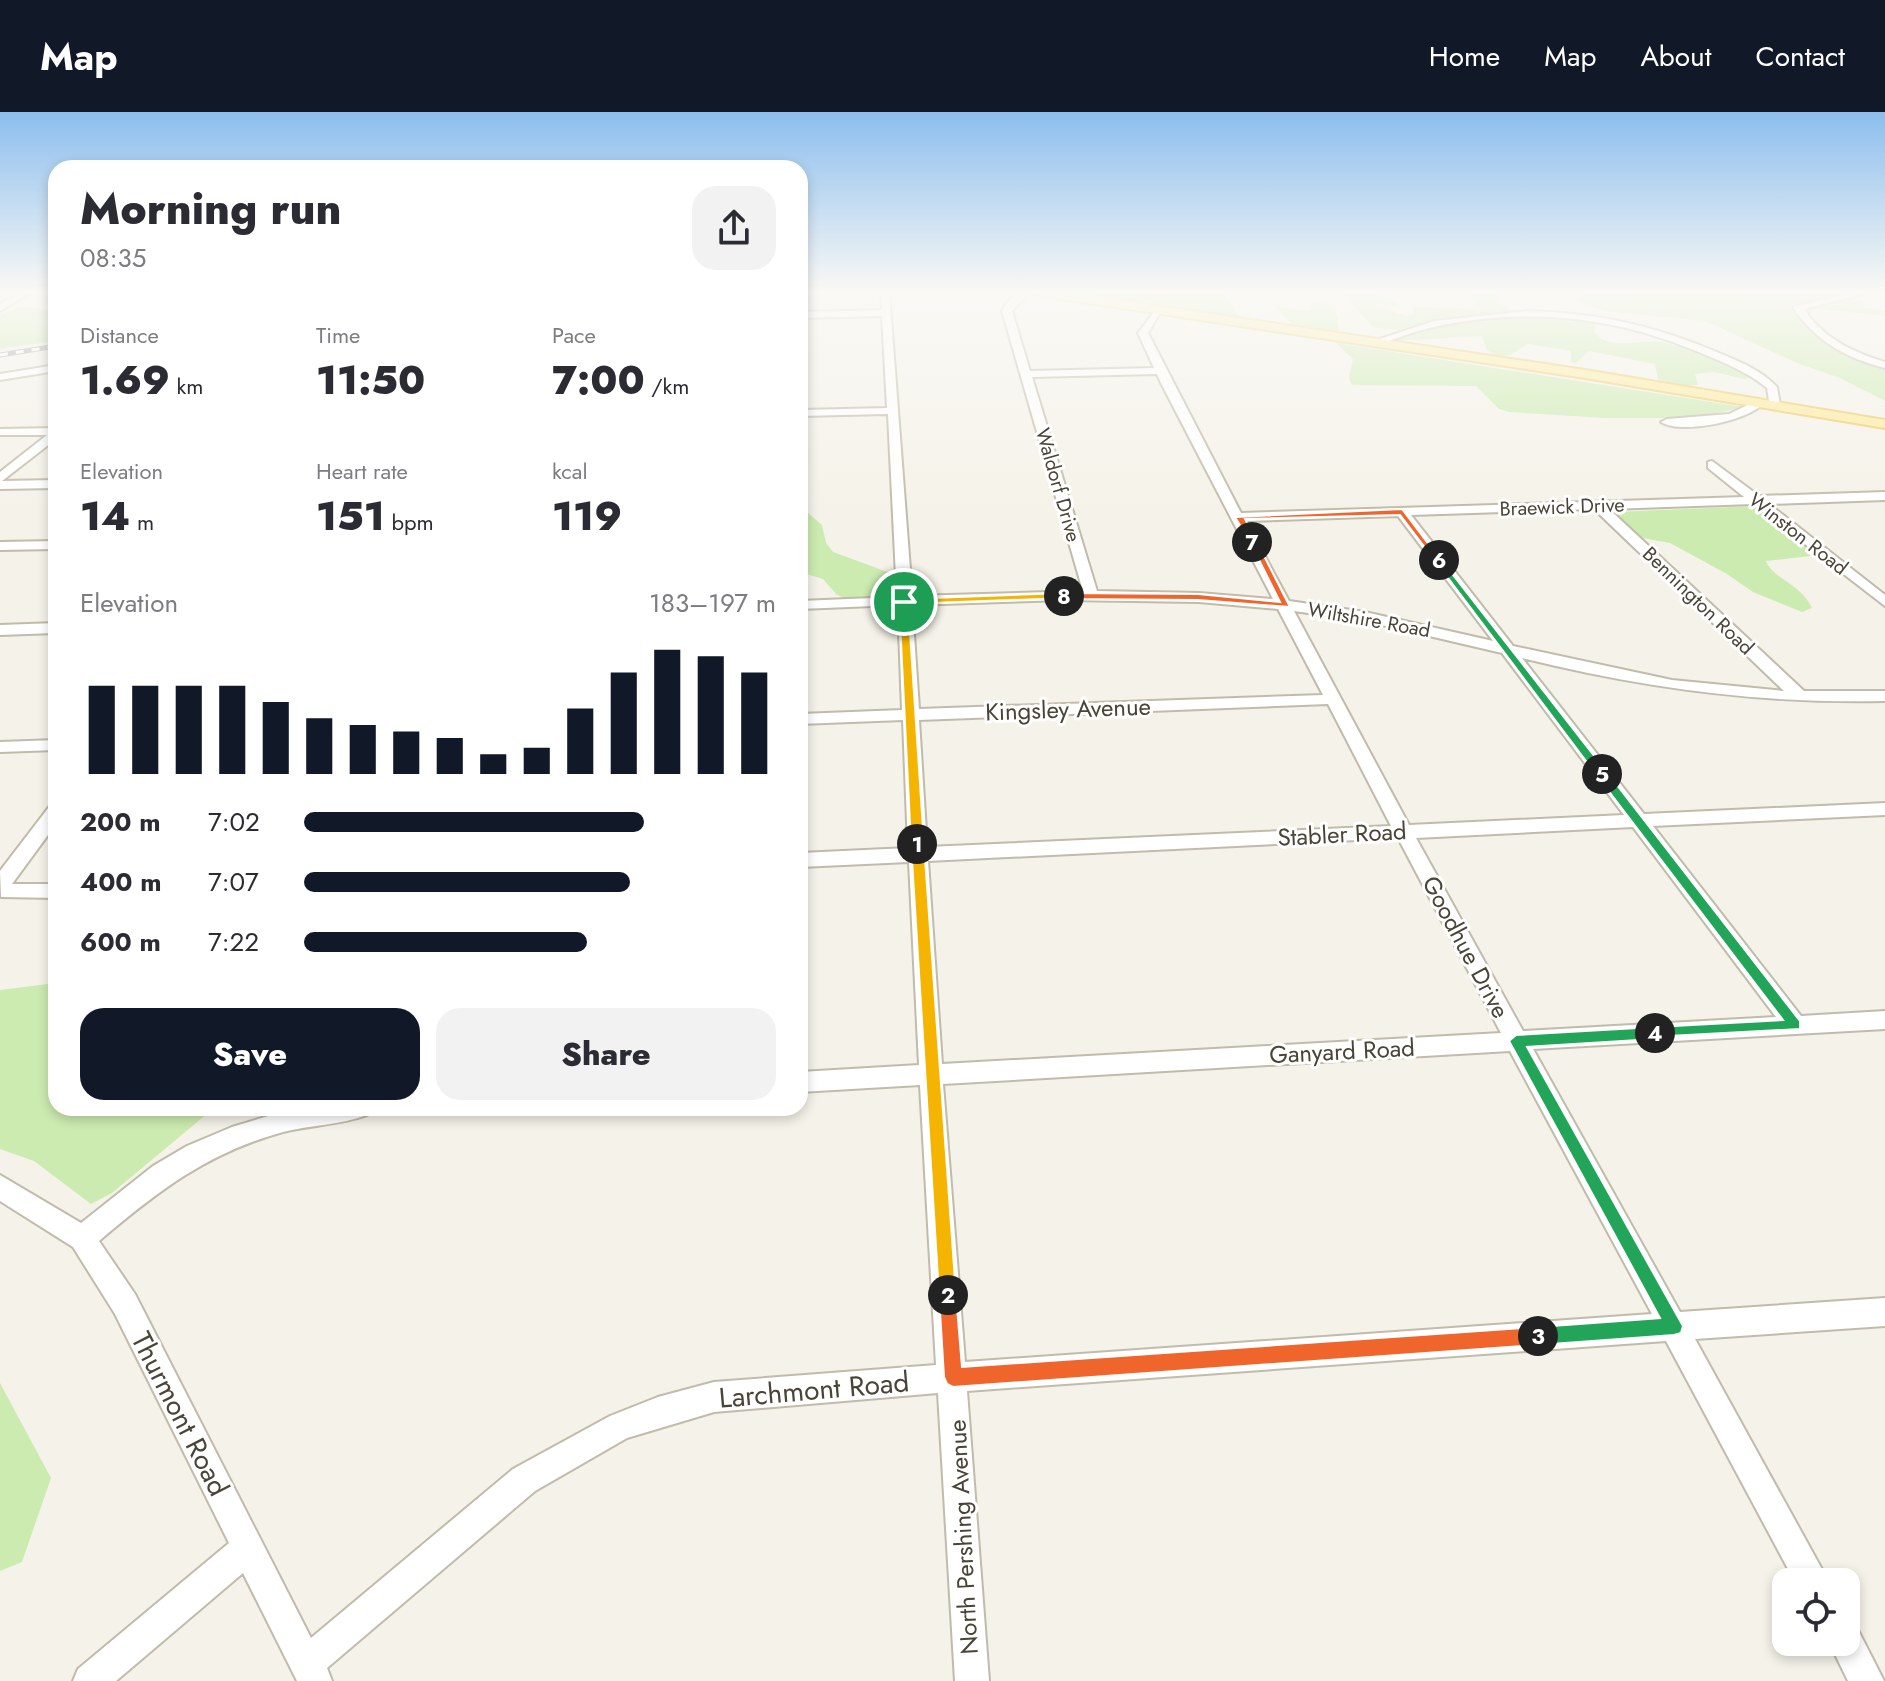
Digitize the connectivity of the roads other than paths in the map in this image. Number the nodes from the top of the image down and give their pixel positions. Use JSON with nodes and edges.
{"nodes":[{"id":1,"x":890,"y":364,"type":"edge"},
{"id":2,"x":1023,"y":364,"type":"edge"},
{"id":3,"x":1158,"y":364,"type":"edge"},
{"id":4,"x":1515,"y":364,"type":"edge"},
{"id":5,"x":1731,"y":364,"type":"edge"},
{"id":6,"x":48,"y":369,"type":"edge"},
{"id":7,"x":1161,"y":371,"type":"junction"},
{"id":8,"x":1026,"y":374,"type":"junction"},
{"id":9,"x":13,"y":375,"type":"junction"},
{"id":10,"x":0,"y":377,"type":"edge"},
{"id":11,"x":0,"y":388,"type":"edge"},
{"id":12,"x":1758,"y":403,"type":"junction"},
{"id":13,"x":1774,"y":405,"type":"junction"},
{"id":14,"x":893,"y":411,"type":"junction"},
{"id":15,"x":808,"y":413,"type":"edge"},
{"id":16,"x":1667,"y":422,"type":"dead end"},
{"id":17,"x":1885,"y":424,"type":"edge"},
{"id":18,"x":0,"y":432,"type":"edge"},
{"id":19,"x":48,"y":432,"type":"edge"},
{"id":20,"x":48,"y":439,"type":"edge"},
{"id":21,"x":1712,"y":465,"type":"dead end"},
{"id":22,"x":0,"y":478,"type":"edge"},
{"id":23,"x":48,"y":484,"type":"edge"},
{"id":24,"x":0,"y":485,"type":"edge"},
{"id":25,"x":1885,"y":496,"type":"edge"},
{"id":26,"x":1756,"y":500,"type":"junction"},
{"id":27,"x":1598,"y":506,"type":"junction"},
{"id":28,"x":1402,"y":512,"type":"junction"},
{"id":29,"x":1239,"y":517,"type":"junction"},
{"id":30,"x":48,"y":545,"type":"edge"},
{"id":31,"x":0,"y":546,"type":"edge"},
{"id":32,"x":1091,"y":595,"type":"junction"},
{"id":33,"x":904,"y":602,"type":"junction"},
{"id":34,"x":1885,"y":602,"type":"edge"},
{"id":35,"x":808,"y":605,"type":"edge"},
{"id":36,"x":1286,"y":605,"type":"junction"},
{"id":37,"x":48,"y":628,"type":"edge"},
{"id":38,"x":0,"y":630,"type":"edge"},
{"id":39,"x":1507,"y":649,"type":"junction"},
{"id":40,"x":1799,"y":696,"type":"junction"},
{"id":41,"x":1885,"y":696,"type":"edge"},
{"id":42,"x":1336,"y":699,"type":"junction"},
{"id":43,"x":910,"y":715,"type":"junction"},
{"id":44,"x":808,"y":719,"type":"edge"},
{"id":45,"x":48,"y":745,"type":"edge"},
{"id":46,"x":0,"y":747,"type":"edge"},
{"id":47,"x":1885,"y":809,"type":"edge"},
{"id":48,"x":48,"y":821,"type":"edge"},
{"id":49,"x":1637,"y":821,"type":"junction"},
{"id":50,"x":1404,"y":831,"type":"junction"},
{"id":51,"x":918,"y":855,"type":"junction"},
{"id":52,"x":808,"y":860,"type":"edge"},
{"id":53,"x":48,"y":891,"type":"edge"},
{"id":54,"x":1885,"y":1020,"type":"edge"},
{"id":55,"x":1795,"y":1025,"type":"junction"},
{"id":56,"x":1516,"y":1041,"type":"junction"},
{"id":57,"x":932,"y":1074,"type":"junction"},
{"id":58,"x":808,"y":1082,"type":"edge"},
{"id":59,"x":300,"y":1116,"type":"edge"},
{"id":60,"x":0,"y":1187,"type":"edge"},
{"id":61,"x":82,"y":1238,"type":"junction"},
{"id":62,"x":1885,"y":1312,"type":"edge"},
{"id":63,"x":1674,"y":1326,"type":"junction"},
{"id":64,"x":953,"y":1377,"type":"junction"},
{"id":65,"x":247,"y":1549,"type":"junction"},
{"id":66,"x":1805,"y":1568,"type":"edge"},
{"id":67,"x":1854,"y":1656,"type":"edge"},
{"id":68,"x":311,"y":1672,"type":"edge"},
{"id":69,"x":90,"y":1681,"type":"edge"},
{"id":70,"x":972,"y":1681,"type":"edge"},
{"id":71,"x":1867,"y":1681,"type":"edge"}],
"edges":[{"from":1,"to":14,"type":"street","name":"North Pershing Avenue"},
{"from":2,"to":8,"type":"street","name":"Waldorf Drive"},
{"from":3,"to":7,"type":"street","name":"Goodhue Drive"},
{"from":4,"to":12,"type":"main road"},
{"from":5,"to":13,"type":"street"},
{"from":6,"to":9,"type":"street"},
{"from":7,"to":8,"type":"street"},
{"from":7,"to":29,"type":"street","name":"Goodhue Drive"},
{"from":8,"to":32,"type":"street","name":"Waldorf Drive"},
{"from":9,"to":10,"type":"street"},
{"from":9,"to":11,"type":"street"},
{"from":12,"to":13,"type":"main road"},
{"from":12,"to":16,"type":"street"},
{"from":13,"to":17,"type":"main road"},
{"from":14,"to":15,"type":"street"},
{"from":14,"to":33,"type":"street","name":"North Pershing Avenue"},
{"from":18,"to":19,"type":"street"},
{"from":20,"to":22,"type":"street"},
{"from":21,"to":26,"type":"street","name":"Winston Road"},
{"from":23,"to":24,"type":"street"},
{"from":25,"to":26,"type":"street","name":"Braewick Drive"},
{"from":26,"to":27,"type":"street","name":"Braewick Drive"},
{"from":26,"to":34,"type":"street","name":"Winston Road"},
{"from":27,"to":28,"type":"street","name":"Braewick Drive"},
{"from":27,"to":40,"type":"street","name":"Bennington Road"},
{"from":28,"to":29,"type":"street","name":"Braewick Drive"},
{"from":28,"to":39,"type":"street"},
{"from":29,"to":36,"type":"street","name":"Goodhue Drive"},
{"from":30,"to":31,"type":"street"},
{"from":32,"to":33,"type":"street","name":"Wiltshire Road"},
{"from":32,"to":36,"type":"street","name":"Wiltshire Road"},
{"from":33,"to":35,"type":"street","name":"Wiltshire Road"},
{"from":33,"to":43,"type":"street","name":"North Pershing Avenue"},
{"from":36,"to":39,"type":"street","name":"Wiltshire Road"},
{"from":36,"to":42,"type":"street","name":"Goodhue Drive"},
{"from":37,"to":38,"type":"street"},
{"from":39,"to":40,"type":"street","name":"Wiltshire Road"},
{"from":39,"to":49,"type":"street"},
{"from":40,"to":41,"type":"street","name":"Wiltshire Road"},
{"from":42,"to":43,"type":"street","name":"Kingsley Avenue"},
{"from":42,"to":50,"type":"street","name":"Goodhue Drive"},
{"from":43,"to":44,"type":"street","name":"Kingsley Avenue"},
{"from":43,"to":51,"type":"street","name":"North Pershing Avenue"},
{"from":45,"to":46,"type":"street"},
{"from":47,"to":49,"type":"street","name":"Stabler Road"},
{"from":48,"to":53,"type":"street"},
{"from":49,"to":50,"type":"street","name":"Stabler Road"},
{"from":49,"to":55,"type":"street"},
{"from":50,"to":51,"type":"street","name":"Stabler Road"},
{"from":50,"to":56,"type":"street","name":"Goodhue Drive"},
{"from":51,"to":52,"type":"street","name":"Stabler Road"},
{"from":51,"to":57,"type":"street","name":"North Pershing Avenue"},
{"from":54,"to":55,"type":"street","name":"Ganyard Road"},
{"from":55,"to":56,"type":"street","name":"Ganyard Road"},
{"from":56,"to":57,"type":"street","name":"Ganyard Road"},
{"from":56,"to":63,"type":"street","name":"Goodhue Drive"},
{"from":57,"to":58,"type":"street","name":"Ganyard Road"},
{"from":57,"to":64,"type":"street","name":"North Pershing Avenue"},
{"from":59,"to":61,"type":"street"},
{"from":60,"to":61,"type":"street","name":"Thurmont Road"},
{"from":61,"to":65,"type":"street","name":"Thurmont Road"},
{"from":62,"to":63,"type":"street","name":"Larchmont Road"},
{"from":63,"to":64,"type":"street","name":"Larchmont Road"},
{"from":63,"to":66,"type":"street","name":"Goodhue Drive"},
{"from":64,"to":68,"type":"street","name":"Larchmont Road"},
{"from":64,"to":70,"type":"street","name":"North Pershing Avenue"},
{"from":65,"to":68,"type":"street","name":"Thurmont Road"},
{"from":65,"to":69,"type":"street"},
{"from":67,"to":71,"type":"street"}]}
